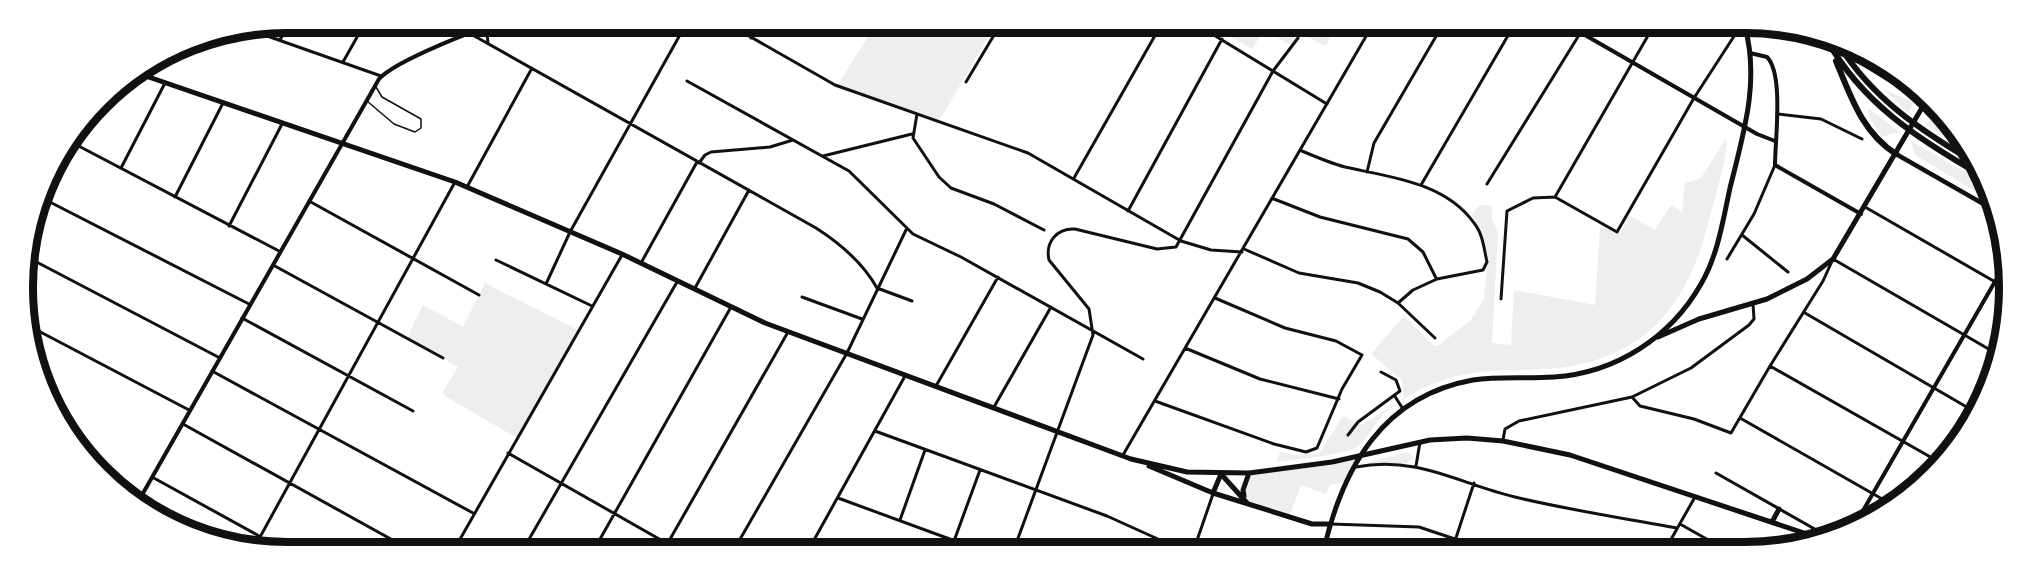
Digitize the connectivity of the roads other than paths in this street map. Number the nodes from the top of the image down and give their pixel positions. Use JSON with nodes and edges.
{"nodes":[{"id":1,"x":283,"y":33,"type":"edge"},
{"id":2,"x":359,"y":33,"type":"edge"},
{"id":3,"x":469,"y":33,"type":"joint"},
{"id":4,"x":487,"y":33,"type":"edge"},
{"id":5,"x":681,"y":33,"type":"edge"},
{"id":6,"x":743,"y":33,"type":"edge"},
{"id":7,"x":750,"y":33,"type":"edge"},
{"id":8,"x":995,"y":33,"type":"edge"},
{"id":9,"x":1156,"y":33,"type":"edge"},
{"id":10,"x":1211,"y":33,"type":"edge"},
{"id":11,"x":1368,"y":33,"type":"edge"},
{"id":12,"x":1438,"y":33,"type":"edge"},
{"id":13,"x":1510,"y":33,"type":"edge"},
{"id":14,"x":1580,"y":33,"type":"edge"},
{"id":15,"x":1583,"y":33,"type":"edge"},
{"id":16,"x":1650,"y":33,"type":"edge"},
{"id":17,"x":1736,"y":33,"type":"edge"},
{"id":18,"x":1745,"y":33,"type":"edge"},
{"id":19,"x":263,"y":34,"type":"edge"},
{"id":20,"x":751,"y":38,"type":"junction"},
{"id":21,"x":1298,"y":38,"type":"dead end"},
{"id":22,"x":1222,"y":39,"type":"junction"},
{"id":23,"x":280,"y":40,"type":"junction"},
{"id":24,"x":488,"y":43,"type":"junction"},
{"id":25,"x":1830,"y":48,"type":"edge"},
{"id":26,"x":1832,"y":49,"type":"edge"},
{"id":27,"x":1750,"y":53,"type":"junction"},
{"id":28,"x":1845,"y":54,"type":"edge"},
{"id":29,"x":343,"y":62,"type":"junction"},
{"id":30,"x":1633,"y":62,"type":"junction"},
{"id":31,"x":1864,"y":63,"type":"edge"},
{"id":32,"x":532,"y":68,"type":"junction"},
{"id":33,"x":1273,"y":70,"type":"junction"},
{"id":34,"x":146,"y":76,"type":"edge"},
{"id":35,"x":381,"y":76,"type":"junction"},
{"id":36,"x":1891,"y":80,"type":"edge"},
{"id":37,"x":687,"y":81,"type":"dead end"},
{"id":38,"x":966,"y":82,"type":"dead end"},
{"id":39,"x":165,"y":83,"type":"junction"},
{"id":40,"x":376,"y":84,"type":"junction"},
{"id":41,"x":1694,"y":98,"type":"junction"},
{"id":42,"x":366,"y":100,"type":"junction"},
{"id":43,"x":223,"y":103,"type":"junction"},
{"id":44,"x":1327,"y":104,"type":"junction"},
{"id":45,"x":1923,"y":107,"type":"edge"},
{"id":46,"x":917,"y":114,"type":"junction"},
{"id":47,"x":1777,"y":114,"type":"junction"},
{"id":48,"x":283,"y":123,"type":"junction"},
{"id":49,"x":630,"y":124,"type":"junction"},
{"id":50,"x":912,"y":134,"type":"junction"},
{"id":51,"x":1862,"y":139,"type":"dead end"},
{"id":52,"x":793,"y":140,"type":"junction"},
{"id":53,"x":1775,"y":141,"type":"junction"},
{"id":54,"x":340,"y":144,"type":"junction"},
{"id":55,"x":77,"y":145,"type":"edge"},
{"id":56,"x":1302,"y":151,"type":"junction"},
{"id":57,"x":1896,"y":154,"type":"junction"},
{"id":58,"x":1961,"y":154,"type":"edge"},
{"id":59,"x":823,"y":156,"type":"junction"},
{"id":60,"x":698,"y":163,"type":"junction"},
{"id":61,"x":1774,"y":165,"type":"junction"},
{"id":62,"x":121,"y":168,"type":"junction"},
{"id":63,"x":1969,"y":168,"type":"edge"},
{"id":64,"x":1367,"y":171,"type":"junction"},
{"id":65,"x":1074,"y":178,"type":"junction"},
{"id":66,"x":455,"y":182,"type":"junction"},
{"id":67,"x":1487,"y":184,"type":"dead end"},
{"id":68,"x":1421,"y":185,"type":"junction"},
{"id":69,"x":467,"y":188,"type":"junction"},
{"id":70,"x":749,"y":190,"type":"junction"},
{"id":71,"x":175,"y":197,"type":"junction"},
{"id":72,"x":1555,"y":197,"type":"junction"},
{"id":73,"x":49,"y":199,"type":"edge"},
{"id":74,"x":1274,"y":199,"type":"junction"},
{"id":75,"x":309,"y":201,"type":"junction"},
{"id":76,"x":1985,"y":205,"type":"edge"},
{"id":77,"x":1865,"y":207,"type":"junction"},
{"id":78,"x":1128,"y":211,"type":"junction"},
{"id":79,"x":1861,"y":214,"type":"junction"},
{"id":80,"x":229,"y":226,"type":"junction"},
{"id":81,"x":906,"y":230,"type":"junction"},
{"id":82,"x":1044,"y":230,"type":"dead end"},
{"id":83,"x":570,"y":232,"type":"junction"},
{"id":84,"x":1742,"y":235,"type":"junction"},
{"id":85,"x":1181,"y":241,"type":"junction"},
{"id":86,"x":1243,"y":250,"type":"junction"},
{"id":87,"x":279,"y":251,"type":"junction"},
{"id":88,"x":622,"y":254,"type":"junction"},
{"id":89,"x":414,"y":258,"type":"junction"},
{"id":90,"x":1727,"y":259,"type":"dead end"},
{"id":91,"x":1833,"y":259,"type":"junction"},
{"id":92,"x":496,"y":260,"type":"dead end"},
{"id":93,"x":35,"y":261,"type":"edge"},
{"id":94,"x":641,"y":263,"type":"junction"},
{"id":95,"x":272,"y":264,"type":"junction"},
{"id":96,"x":1788,"y":272,"type":"dead end"},
{"id":97,"x":1998,"y":276,"type":"edge"},
{"id":98,"x":998,"y":278,"type":"junction"},
{"id":99,"x":1437,"y":279,"type":"junction"},
{"id":100,"x":678,"y":280,"type":"junction"},
{"id":101,"x":1995,"y":282,"type":"junction"},
{"id":102,"x":546,"y":284,"type":"junction"},
{"id":103,"x":1999,"y":284,"type":"edge"},
{"id":104,"x":694,"y":288,"type":"junction"},
{"id":105,"x":877,"y":288,"type":"junction"},
{"id":106,"x":479,"y":295,"type":"dead end"},
{"id":107,"x":802,"y":297,"type":"dead end"},
{"id":108,"x":1215,"y":298,"type":"junction"},
{"id":109,"x":1501,"y":299,"type":"dead end"},
{"id":110,"x":912,"y":301,"type":"dead end"},
{"id":111,"x":1398,"y":303,"type":"junction"},
{"id":112,"x":249,"y":304,"type":"junction"},
{"id":113,"x":1753,"y":304,"type":"junction"},
{"id":114,"x":592,"y":306,"type":"junction"},
{"id":115,"x":732,"y":306,"type":"junction"},
{"id":116,"x":1051,"y":307,"type":"junction"},
{"id":117,"x":1805,"y":313,"type":"junction"},
{"id":118,"x":242,"y":318,"type":"junction"},
{"id":119,"x":862,"y":319,"type":"junction"},
{"id":120,"x":377,"y":322,"type":"junction"},
{"id":121,"x":37,"y":330,"type":"edge"},
{"id":122,"x":1093,"y":330,"type":"junction"},
{"id":123,"x":788,"y":332,"type":"junction"},
{"id":124,"x":1964,"y":335,"type":"junction"},
{"id":125,"x":1657,"y":337,"type":"junction"},
{"id":126,"x":1435,"y":338,"type":"dead end"},
{"id":127,"x":1185,"y":348,"type":"junction"},
{"id":128,"x":1991,"y":350,"type":"edge"},
{"id":129,"x":847,"y":353,"type":"junction"},
{"id":130,"x":220,"y":358,"type":"junction"},
{"id":131,"x":443,"y":358,"type":"dead end"},
{"id":132,"x":1143,"y":359,"type":"dead end"},
{"id":133,"x":1770,"y":366,"type":"junction"},
{"id":134,"x":212,"y":371,"type":"junction"},
{"id":135,"x":1381,"y":372,"type":"dead end"},
{"id":136,"x":348,"y":375,"type":"junction"},
{"id":137,"x":905,"y":376,"type":"junction"},
{"id":138,"x":936,"y":386,"type":"junction"},
{"id":139,"x":1933,"y":387,"type":"junction"},
{"id":140,"x":1394,"y":395,"type":"junction"},
{"id":141,"x":1632,"y":397,"type":"junction"},
{"id":142,"x":1339,"y":399,"type":"junction"},
{"id":143,"x":1155,"y":401,"type":"junction"},
{"id":144,"x":993,"y":408,"type":"junction"},
{"id":145,"x":1969,"y":408,"type":"edge"},
{"id":146,"x":1403,"y":409,"type":"junction"},
{"id":147,"x":189,"y":410,"type":"junction"},
{"id":148,"x":413,"y":411,"type":"dead end"},
{"id":149,"x":1740,"y":418,"type":"junction"},
{"id":150,"x":182,"y":424,"type":"junction"},
{"id":151,"x":319,"y":429,"type":"junction"},
{"id":152,"x":875,"y":431,"type":"junction"},
{"id":153,"x":1057,"y":433,"type":"junction"},
{"id":154,"x":1348,"y":435,"type":"dead end"},
{"id":155,"x":1904,"y":440,"type":"junction"},
{"id":156,"x":1503,"y":441,"type":"junction"},
{"id":157,"x":1420,"y":442,"type":"junction"},
{"id":158,"x":925,"y":450,"type":"junction"},
{"id":159,"x":508,"y":453,"type":"junction"},
{"id":160,"x":1123,"y":455,"type":"junction"},
{"id":161,"x":1933,"y":458,"type":"edge"},
{"id":162,"x":1131,"y":459,"type":"junction"},
{"id":163,"x":1416,"y":466,"type":"junction"},
{"id":164,"x":1354,"y":467,"type":"junction"},
{"id":165,"x":980,"y":470,"type":"junction"},
{"id":166,"x":1249,"y":473,"type":"junction"},
{"id":167,"x":1716,"y":473,"type":"dead end"},
{"id":168,"x":1221,"y":474,"type":"junction"},
{"id":169,"x":152,"y":477,"type":"junction"},
{"id":170,"x":291,"y":482,"type":"junction"},
{"id":171,"x":562,"y":482,"type":"junction"},
{"id":172,"x":1474,"y":483,"type":"junction"},
{"id":173,"x":1037,"y":490,"type":"junction"},
{"id":174,"x":1213,"y":493,"type":"junction"},
{"id":175,"x":1873,"y":493,"type":"junction"},
{"id":176,"x":142,"y":496,"type":"edge"},
{"id":177,"x":1695,"y":497,"type":"junction"},
{"id":178,"x":838,"y":498,"type":"junction"},
{"id":179,"x":1884,"y":500,"type":"edge"},
{"id":180,"x":1246,"y":501,"type":"junction"},
{"id":181,"x":1779,"y":509,"type":"junction"},
{"id":182,"x":473,"y":513,"type":"junction"},
{"id":183,"x":614,"y":513,"type":"junction"},
{"id":184,"x":1861,"y":514,"type":"edge"},
{"id":185,"x":900,"y":520,"type":"junction"},
{"id":186,"x":1772,"y":522,"type":"junction"},
{"id":187,"x":1330,"y":524,"type":"junction"},
{"id":188,"x":1680,"y":524,"type":"junction"},
{"id":189,"x":1677,"y":528,"type":"junction"},
{"id":190,"x":1818,"y":531,"type":"edge"},
{"id":191,"x":1807,"y":534,"type":"edge"},
{"id":192,"x":261,"y":536,"type":"junction"},
{"id":193,"x":1455,"y":539,"type":"junction"},
{"id":194,"x":259,"y":540,"type":"edge"},
{"id":195,"x":269,"y":541,"type":"edge"},
{"id":196,"x":954,"y":541,"type":"junction"},
{"id":197,"x":396,"y":542,"type":"edge"},
{"id":198,"x":458,"y":542,"type":"edge"},
{"id":199,"x":527,"y":542,"type":"edge"},
{"id":200,"x":598,"y":542,"type":"edge"},
{"id":201,"x":664,"y":542,"type":"edge"},
{"id":202,"x":668,"y":542,"type":"edge"},
{"id":203,"x":738,"y":542,"type":"edge"},
{"id":204,"x":813,"y":542,"type":"edge"},
{"id":205,"x":957,"y":542,"type":"edge"},
{"id":206,"x":1017,"y":542,"type":"edge"},
{"id":207,"x":1165,"y":542,"type":"edge"},
{"id":208,"x":1196,"y":542,"type":"edge"},
{"id":209,"x":1326,"y":542,"type":"edge"},
{"id":210,"x":1454,"y":542,"type":"edge"},
{"id":211,"x":1464,"y":542,"type":"edge"},
{"id":212,"x":1669,"y":542,"type":"edge"},
{"id":213,"x":1712,"y":542,"type":"edge"}],
"edges":[{"from":1,"to":23,"type":"street"},
{"from":2,"to":29,"type":"street"},
{"from":3,"to":24,"type":"street"},
{"from":3,"to":35,"type":"street"},
{"from":4,"to":24,"type":"street"},
{"from":5,"to":49,"type":"street"},
{"from":6,"to":20,"type":"street"},
{"from":7,"to":20,"type":"street"},
{"from":8,"to":38,"type":"street"},
{"from":9,"to":65,"type":"street"},
{"from":10,"to":22,"type":"street"},
{"from":11,"to":44,"type":"street"},
{"from":12,"to":64,"type":"street"},
{"from":13,"to":68,"type":"street"},
{"from":14,"to":67,"type":"street"},
{"from":15,"to":30,"type":"street"},
{"from":16,"to":30,"type":"street"},
{"from":17,"to":41,"type":"street"},
{"from":18,"to":27,"type":"main road"},
{"from":19,"to":23,"type":"street"},
{"from":20,"to":46,"type":"street"},
{"from":21,"to":33,"type":"street"},
{"from":22,"to":33,"type":"street"},
{"from":22,"to":78,"type":"street"},
{"from":23,"to":29,"type":"street"},
{"from":24,"to":32,"type":"street"},
{"from":25,"to":57,"type":"highway"},
{"from":26,"to":63,"type":"highway"},
{"from":27,"to":47,"type":"street"},
{"from":27,"to":125,"type":"main road"},
{"from":28,"to":58,"type":"highway"},
{"from":29,"to":35,"type":"street"},
{"from":30,"to":41,"type":"street"},
{"from":30,"to":72,"type":"street"},
{"from":31,"to":36,"type":"highway"},
{"from":32,"to":49,"type":"street"},
{"from":32,"to":69,"type":"street"},
{"from":33,"to":44,"type":"street"},
{"from":33,"to":85,"type":"street"},
{"from":34,"to":39,"type":"main road"},
{"from":35,"to":40,"type":"street"},
{"from":37,"to":52,"type":"street"},
{"from":39,"to":43,"type":"main road"},
{"from":39,"to":62,"type":"street"},
{"from":40,"to":42,"type":"street"},
{"from":40,"to":42,"type":"lane"},
{"from":41,"to":53,"type":"street"},
{"from":41,"to":72,"type":"street"},
{"from":42,"to":54,"type":"street"},
{"from":43,"to":48,"type":"main road"},
{"from":43,"to":71,"type":"street"},
{"from":44,"to":56,"type":"street"},
{"from":45,"to":57,"type":"main road"},
{"from":46,"to":50,"type":"street"},
{"from":46,"to":65,"type":"street"},
{"from":47,"to":51,"type":"street"},
{"from":47,"to":53,"type":"street"},
{"from":48,"to":54,"type":"main road"},
{"from":48,"to":80,"type":"street"},
{"from":49,"to":60,"type":"street"},
{"from":49,"to":83,"type":"street"},
{"from":50,"to":59,"type":"street"},
{"from":50,"to":82,"type":"street"},
{"from":52,"to":59,"type":"street"},
{"from":52,"to":60,"type":"street"},
{"from":53,"to":61,"type":"street"},
{"from":54,"to":66,"type":"main road"},
{"from":54,"to":75,"type":"street"},
{"from":55,"to":62,"type":"street"},
{"from":56,"to":64,"type":"street"},
{"from":56,"to":74,"type":"street"},
{"from":57,"to":76,"type":"main road"},
{"from":57,"to":77,"type":"main road"},
{"from":59,"to":81,"type":"street"},
{"from":60,"to":70,"type":"street"},
{"from":60,"to":94,"type":"street"},
{"from":61,"to":79,"type":"street"},
{"from":61,"to":84,"type":"street"},
{"from":62,"to":71,"type":"street"},
{"from":64,"to":68,"type":"street"},
{"from":65,"to":78,"type":"street"},
{"from":66,"to":69,"type":"main road"},
{"from":66,"to":89,"type":"street"},
{"from":68,"to":99,"type":"street"},
{"from":69,"to":83,"type":"main road"},
{"from":70,"to":104,"type":"street"},
{"from":70,"to":105,"type":"street"},
{"from":71,"to":80,"type":"street"},
{"from":72,"to":109,"type":"street"},
{"from":73,"to":112,"type":"street"},
{"from":74,"to":86,"type":"street"},
{"from":74,"to":99,"type":"street"},
{"from":75,"to":87,"type":"street"},
{"from":75,"to":89,"type":"street"},
{"from":77,"to":79,"type":"main road"},
{"from":77,"to":101,"type":"street"},
{"from":78,"to":85,"type":"street"},
{"from":79,"to":91,"type":"main road"},
{"from":80,"to":87,"type":"street"},
{"from":81,"to":98,"type":"street"},
{"from":81,"to":105,"type":"street"},
{"from":83,"to":88,"type":"main road"},
{"from":83,"to":102,"type":"street"},
{"from":84,"to":90,"type":"street"},
{"from":84,"to":96,"type":"street"},
{"from":85,"to":86,"type":"street"},
{"from":85,"to":122,"type":"street"},
{"from":86,"to":108,"type":"street"},
{"from":86,"to":111,"type":"street"},
{"from":87,"to":95,"type":"street"},
{"from":88,"to":94,"type":"main road"},
{"from":88,"to":114,"type":"street"},
{"from":89,"to":106,"type":"street"},
{"from":89,"to":120,"type":"street"},
{"from":91,"to":113,"type":"main road"},
{"from":91,"to":117,"type":"street"},
{"from":91,"to":124,"type":"street"},
{"from":92,"to":102,"type":"street"},
{"from":93,"to":130,"type":"street"},
{"from":94,"to":100,"type":"main road"},
{"from":95,"to":112,"type":"street"},
{"from":95,"to":120,"type":"street"},
{"from":97,"to":101,"type":"street"},
{"from":98,"to":116,"type":"street"},
{"from":98,"to":138,"type":"street"},
{"from":99,"to":111,"type":"street"},
{"from":100,"to":104,"type":"main road"},
{"from":100,"to":171,"type":"street"},
{"from":101,"to":103,"type":"street"},
{"from":101,"to":124,"type":"street"},
{"from":102,"to":114,"type":"street"},
{"from":104,"to":115,"type":"main road"},
{"from":105,"to":110,"type":"street"},
{"from":105,"to":119,"type":"street"},
{"from":107,"to":119,"type":"street"},
{"from":108,"to":127,"type":"street"},
{"from":108,"to":142,"type":"street"},
{"from":111,"to":126,"type":"street"},
{"from":112,"to":118,"type":"street"},
{"from":113,"to":125,"type":"main road"},
{"from":113,"to":141,"type":"street"},
{"from":114,"to":159,"type":"street"},
{"from":115,"to":123,"type":"main road"},
{"from":115,"to":183,"type":"street"},
{"from":116,"to":122,"type":"street"},
{"from":116,"to":144,"type":"street"},
{"from":117,"to":133,"type":"street"},
{"from":117,"to":139,"type":"street"},
{"from":118,"to":130,"type":"street"},
{"from":118,"to":136,"type":"street"},
{"from":119,"to":129,"type":"street"},
{"from":120,"to":131,"type":"street"},
{"from":120,"to":136,"type":"street"},
{"from":121,"to":147,"type":"street"},
{"from":122,"to":132,"type":"street"},
{"from":122,"to":153,"type":"street"},
{"from":123,"to":129,"type":"main road"},
{"from":123,"to":202,"type":"street"},
{"from":124,"to":128,"type":"street"},
{"from":124,"to":139,"type":"street"},
{"from":125,"to":146,"type":"main road"},
{"from":127,"to":142,"type":"street"},
{"from":127,"to":143,"type":"street"},
{"from":129,"to":137,"type":"main road"},
{"from":129,"to":203,"type":"street"},
{"from":130,"to":134,"type":"street"},
{"from":133,"to":149,"type":"street"},
{"from":133,"to":155,"type":"street"},
{"from":134,"to":147,"type":"street"},
{"from":134,"to":151,"type":"street"},
{"from":135,"to":140,"type":"street"},
{"from":136,"to":148,"type":"street"},
{"from":136,"to":151,"type":"street"},
{"from":137,"to":138,"type":"main road"},
{"from":137,"to":152,"type":"street"},
{"from":138,"to":144,"type":"main road"},
{"from":139,"to":145,"type":"street"},
{"from":139,"to":155,"type":"street"},
{"from":140,"to":146,"type":"street"},
{"from":140,"to":154,"type":"street"},
{"from":141,"to":149,"type":"street"},
{"from":141,"to":156,"type":"street"},
{"from":142,"to":143,"type":"street"},
{"from":143,"to":160,"type":"street"},
{"from":144,"to":153,"type":"main road"},
{"from":146,"to":164,"type":"main road"},
{"from":147,"to":150,"type":"street"},
{"from":149,"to":175,"type":"street"},
{"from":150,"to":169,"type":"street"},
{"from":150,"to":170,"type":"street"},
{"from":151,"to":170,"type":"street"},
{"from":151,"to":182,"type":"street"},
{"from":152,"to":158,"type":"street"},
{"from":152,"to":178,"type":"street"},
{"from":153,"to":160,"type":"main road"},
{"from":153,"to":173,"type":"street"},
{"from":155,"to":161,"type":"street"},
{"from":155,"to":175,"type":"street"},
{"from":156,"to":157,"type":"main road"},
{"from":156,"to":177,"type":"main road"},
{"from":157,"to":163,"type":"street"},
{"from":157,"to":166,"type":"main road"},
{"from":158,"to":165,"type":"street"},
{"from":158,"to":185,"type":"street"},
{"from":159,"to":171,"type":"street"},
{"from":159,"to":182,"type":"street"},
{"from":160,"to":162,"type":"main road"},
{"from":162,"to":168,"type":"main road"},
{"from":162,"to":174,"type":"main road"},
{"from":163,"to":164,"type":"street"},
{"from":163,"to":172,"type":"street"},
{"from":164,"to":187,"type":"main road"},
{"from":165,"to":173,"type":"street"},
{"from":165,"to":196,"type":"street"},
{"from":166,"to":168,"type":"main road"},
{"from":166,"to":180,"type":"main road"},
{"from":167,"to":181,"type":"street"},
{"from":168,"to":174,"type":"main road"},
{"from":168,"to":180,"type":"main road"},
{"from":169,"to":176,"type":"street"},
{"from":169,"to":192,"type":"street"},
{"from":170,"to":192,"type":"street"},
{"from":170,"to":197,"type":"street"},
{"from":171,"to":183,"type":"street"},
{"from":171,"to":199,"type":"street"},
{"from":172,"to":189,"type":"street"},
{"from":172,"to":193,"type":"street"},
{"from":173,"to":206,"type":"street"},
{"from":173,"to":207,"type":"street"},
{"from":174,"to":180,"type":"main road"},
{"from":174,"to":208,"type":"street"},
{"from":175,"to":179,"type":"street"},
{"from":175,"to":184,"type":"street"},
{"from":177,"to":186,"type":"main road"},
{"from":177,"to":188,"type":"street"},
{"from":178,"to":185,"type":"street"},
{"from":178,"to":204,"type":"street"},
{"from":180,"to":187,"type":"main road"},
{"from":181,"to":186,"type":"main road"},
{"from":181,"to":190,"type":"street"},
{"from":182,"to":198,"type":"street"},
{"from":183,"to":200,"type":"street"},
{"from":183,"to":201,"type":"street"},
{"from":185,"to":196,"type":"street"},
{"from":186,"to":191,"type":"main road"},
{"from":187,"to":193,"type":"street"},
{"from":187,"to":209,"type":"main road"},
{"from":188,"to":189,"type":"street"},
{"from":188,"to":213,"type":"street"},
{"from":189,"to":212,"type":"street"},
{"from":192,"to":194,"type":"street"},
{"from":192,"to":195,"type":"street"},
{"from":193,"to":210,"type":"street"},
{"from":193,"to":211,"type":"street"},
{"from":196,"to":205,"type":"street"}]}
